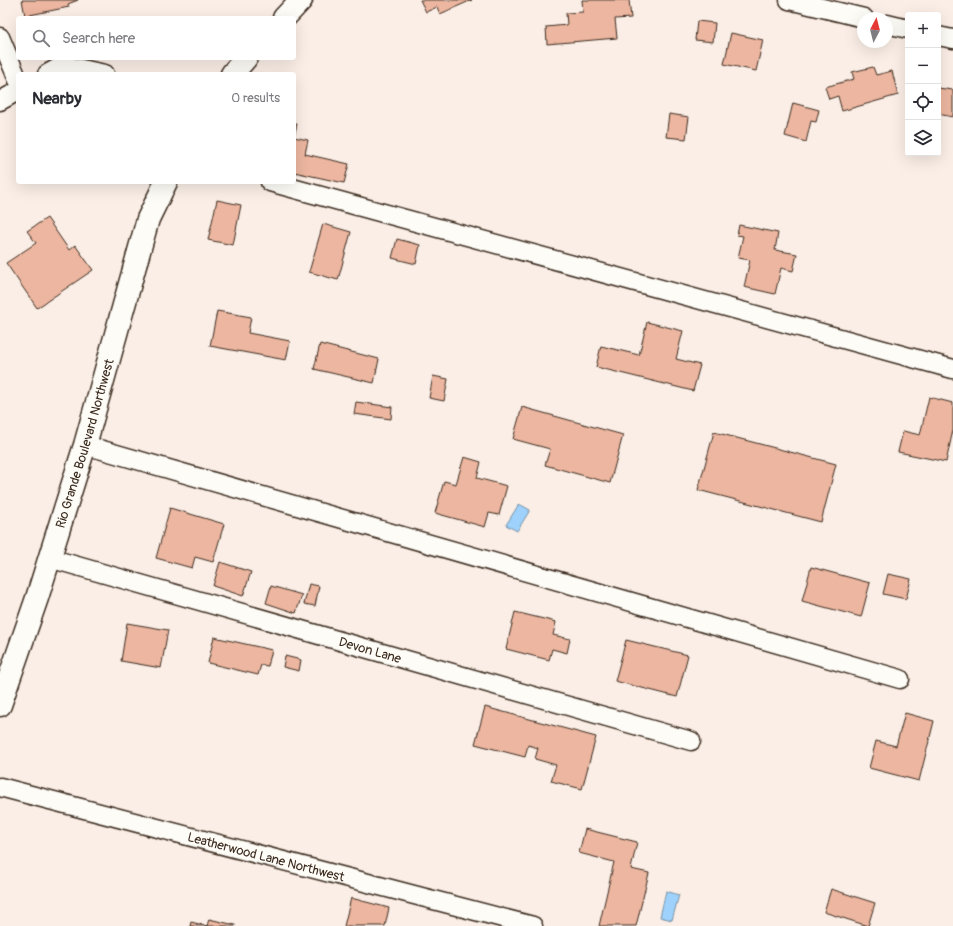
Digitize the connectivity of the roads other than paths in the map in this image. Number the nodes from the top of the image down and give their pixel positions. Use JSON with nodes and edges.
{"nodes":[{"id":1,"x":301,"y":0,"type":"edge"},
{"id":2,"x":789,"y":0,"type":"edge"},
{"id":3,"x":286,"y":16,"type":"edge"},
{"id":4,"x":857,"y":16,"type":"edge"},
{"id":5,"x":893,"y":25,"type":"edge"},
{"id":6,"x":905,"y":28,"type":"edge"},
{"id":7,"x":941,"y":37,"type":"edge"},
{"id":8,"x":0,"y":38,"type":"edge"},
{"id":9,"x":953,"y":39,"type":"edge"},
{"id":10,"x":244,"y":60,"type":"edge"},
{"id":11,"x":51,"y":72,"type":"edge"},
{"id":12,"x":96,"y":72,"type":"edge"},
{"id":13,"x":234,"y":72,"type":"edge"},
{"id":14,"x":16,"y":75,"type":"edge"},
{"id":15,"x":16,"y":92,"type":"edge"},
{"id":16,"x":0,"y":101,"type":"edge"},
{"id":17,"x":165,"y":184,"type":"edge"},
{"id":18,"x":277,"y":184,"type":"edge"},
{"id":19,"x":953,"y":369,"type":"edge"},
{"id":20,"x":85,"y":445,"type":"junction"},
{"id":21,"x":49,"y":558,"type":"junction"},
{"id":22,"x":900,"y":679,"type":"dead end"},
{"id":23,"x":0,"y":705,"type":"edge"},
{"id":24,"x":691,"y":741,"type":"dead end"},
{"id":25,"x":0,"y":787,"type":"edge"},
{"id":26,"x":533,"y":926,"type":"edge"}],
"edges":[{"from":1,"to":3,"type":"street"},
{"from":2,"to":4,"type":"street"},
{"from":5,"to":6,"type":"street"},
{"from":7,"to":9,"type":"street"},
{"from":8,"to":14,"type":"street"},
{"from":10,"to":13,"type":"street"},
{"from":11,"to":12,"type":"street"},
{"from":15,"to":16,"type":"street"},
{"from":17,"to":20,"type":"street","name":"Rio Grande Boulevard Northwest"},
{"from":18,"to":19,"type":"street"},
{"from":20,"to":21,"type":"street","name":"Rio Grande Boulevard Northwest"},
{"from":20,"to":22,"type":"street"},
{"from":21,"to":23,"type":"street","name":"Rio Grande Boulevard Northwest"},
{"from":21,"to":24,"type":"street","name":"Devon Lane"},
{"from":25,"to":26,"type":"street","name":"Leatherwood Lane Northwest"}]}
